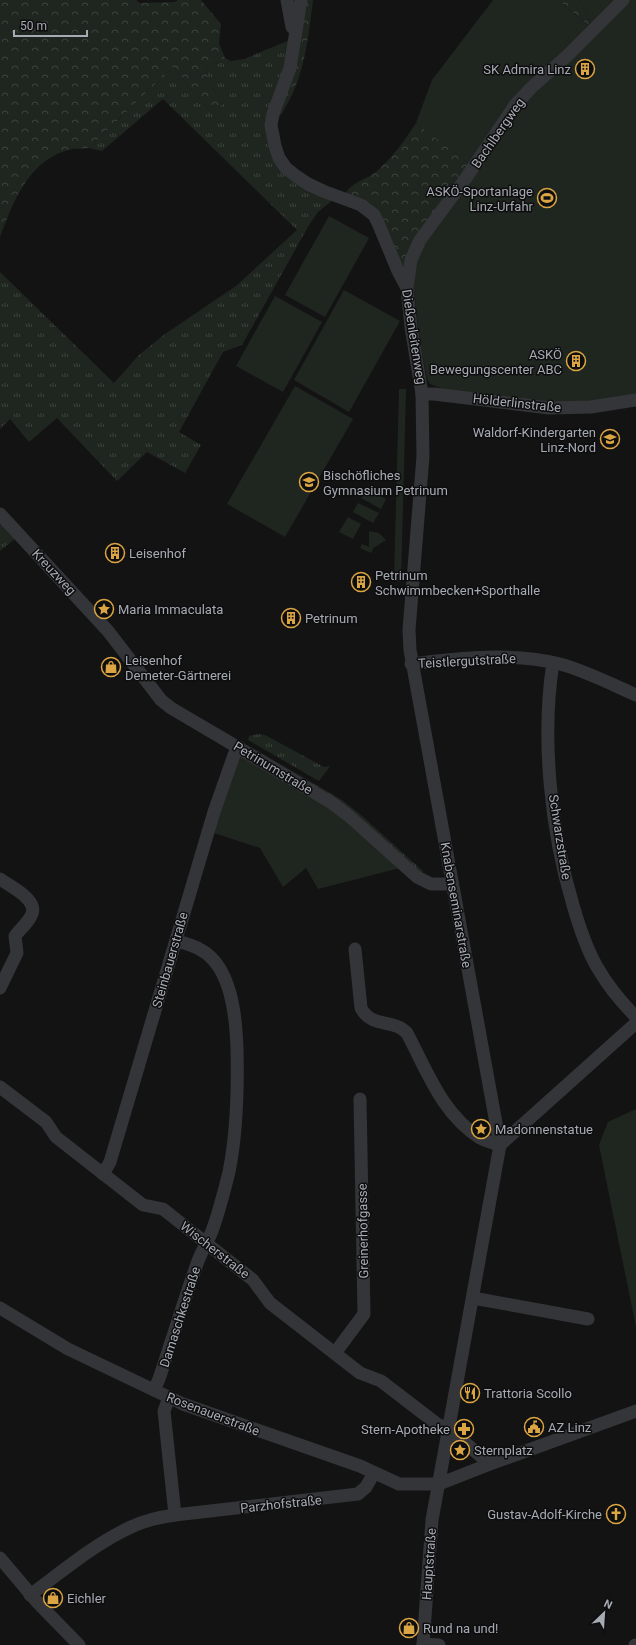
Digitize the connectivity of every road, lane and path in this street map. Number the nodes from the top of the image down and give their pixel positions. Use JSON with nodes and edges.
{"nodes":[{"id":1,"x":287,"y":0,"type":"edge"},
{"id":2,"x":301,"y":0,"type":"edge"},
{"id":3,"x":623,"y":0,"type":"edge"},
{"id":4,"x":296,"y":29,"type":"junction"},
{"id":5,"x":407,"y":288,"type":"junction"},
{"id":6,"x":422,"y":394,"type":"junction"},
{"id":7,"x":636,"y":400,"type":"edge"},
{"id":8,"x":0,"y":514,"type":"edge"},
{"id":9,"x":108,"y":631,"type":"joint"},
{"id":10,"x":552,"y":662,"type":"junction"},
{"id":11,"x":412,"y":664,"type":"junction"},
{"id":12,"x":636,"y":695,"type":"edge"},
{"id":13,"x":239,"y":747,"type":"junction"},
{"id":14,"x":0,"y":879,"type":"edge"},
{"id":15,"x":452,"y":884,"type":"junction"},
{"id":16,"x":176,"y":941,"type":"junction"},
{"id":17,"x":355,"y":949,"type":"dead end"},
{"id":18,"x":0,"y":988,"type":"edge"},
{"id":19,"x":636,"y":1017,"type":"edge"},
{"id":20,"x":636,"y":1023,"type":"edge"},
{"id":21,"x":0,"y":1087,"type":"edge"},
{"id":22,"x":360,"y":1099,"type":"dead end"},
{"id":23,"x":500,"y":1145,"type":"junction"},
{"id":24,"x":103,"y":1174,"type":"junction"},
{"id":25,"x":206,"y":1243,"type":"junction"},
{"id":26,"x":473,"y":1298,"type":"junction"},
{"id":27,"x":0,"y":1308,"type":"edge"},
{"id":28,"x":588,"y":1319,"type":"dead end"},
{"id":29,"x":335,"y":1353,"type":"junction"},
{"id":30,"x":154,"y":1390,"type":"junction"},
{"id":31,"x":169,"y":1398,"type":"junction"},
{"id":32,"x":636,"y":1411,"type":"edge"},
{"id":33,"x":449,"y":1429,"type":"junction"},
{"id":34,"x":490,"y":1464,"type":"junction"},
{"id":35,"x":374,"y":1473,"type":"junction"},
{"id":36,"x":439,"y":1484,"type":"junction"},
{"id":37,"x":175,"y":1515,"type":"junction"},
{"id":38,"x":0,"y":1558,"type":"edge"},
{"id":39,"x":30,"y":1595,"type":"junction"},
{"id":40,"x":423,"y":1644,"type":"edge"},
{"id":41,"x":79,"y":1645,"type":"edge"},
{"id":42,"x":439,"y":1645,"type":"edge"}],
"edges":[{"from":1,"to":4,"type":"street"},
{"from":2,"to":4,"type":"street","name":"Dießenleitenweg"},
{"from":3,"to":5,"type":"street","name":"Bachlbergweg"},
{"from":4,"to":5,"type":"street","name":"Dießenleitenweg"},
{"from":5,"to":6,"type":"street","name":"Dießenleitenweg"},
{"from":6,"to":7,"type":"street","name":"Hölderlinstraße"},
{"from":6,"to":11,"type":"street","name":"Dießenleitenweg"},
{"from":8,"to":9,"type":"street","name":"Kreuzweg"},
{"from":9,"to":13,"type":"street","name":"Petrinumstraße"},
{"from":10,"to":11,"type":"street","name":"Teistlergutstraße"},
{"from":10,"to":12,"type":"street","name":"Teistlergutstraße"},
{"from":10,"to":19,"type":"street","name":"Schwarzstraße"},
{"from":11,"to":15,"type":"street","name":"Knabenseminarstraße"},
{"from":13,"to":15,"type":"street","name":"Petrinumstraße"},
{"from":13,"to":16,"type":"street","name":"Steinbauerstraße"},
{"from":14,"to":18,"type":"street"},
{"from":15,"to":23,"type":"street","name":"Knabenseminarstraße"},
{"from":16,"to":24,"type":"street","name":"Steinbauerstraße"},
{"from":16,"to":25,"type":"street","name":"Damaschkestraße"},
{"from":17,"to":23,"type":"street"},
{"from":20,"to":23,"type":"street"},
{"from":21,"to":24,"type":"street","name":"Wischerstraße"},
{"from":22,"to":29,"type":"street","name":"Greinerhofgasse"},
{"from":23,"to":26,"type":"street","name":"Knabenseminarstraße"},
{"from":24,"to":25,"type":"street","name":"Wischerstraße"},
{"from":25,"to":29,"type":"street","name":"Wischerstraße"},
{"from":25,"to":30,"type":"street","name":"Damaschkestraße"},
{"from":26,"to":28,"type":"street"},
{"from":26,"to":33,"type":"street","name":"Knabenseminarstraße"},
{"from":27,"to":30,"type":"street","name":"Rosenauerstraße"},
{"from":29,"to":33,"type":"street","name":"Wischerstraße"},
{"from":30,"to":31,"type":"street","name":"Rosenauerstraße"},
{"from":31,"to":35,"type":"street","name":"Rosenauerstraße"},
{"from":31,"to":37,"type":"street"},
{"from":32,"to":34,"type":"street"},
{"from":33,"to":34,"type":"street"},
{"from":33,"to":36,"type":"street","name":"Knabenseminarstraße"},
{"from":34,"to":36,"type":"street"},
{"from":35,"to":36,"type":"street","name":"Rosenauerstraße"},
{"from":35,"to":37,"type":"street","name":"Parzhofstraße"},
{"from":36,"to":40,"type":"street","name":"Hauptstraße"},
{"from":37,"to":39,"type":"street","name":"Parzhofstraße"},
{"from":38,"to":39,"type":"street"},
{"from":39,"to":41,"type":"street"},
{"from":40,"to":42,"type":"street"}]}
